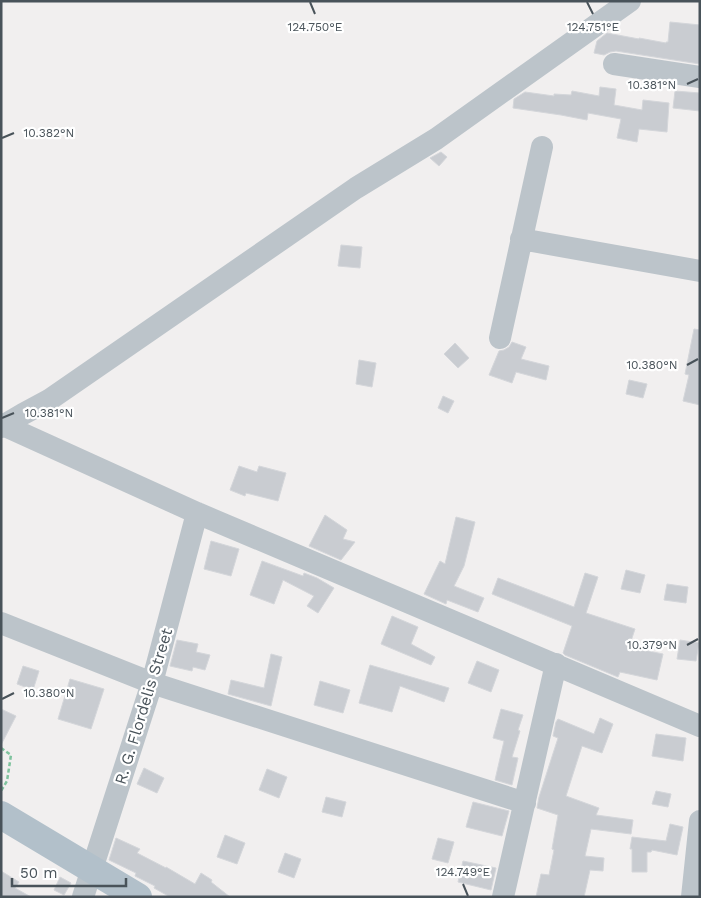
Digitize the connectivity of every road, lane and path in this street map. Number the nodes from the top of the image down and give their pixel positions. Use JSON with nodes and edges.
{"nodes":[{"id":1,"x":630,"y":1,"type":"edge"},
{"id":2,"x":614,"y":64,"type":"dead end"},
{"id":3,"x":700,"y":77,"type":"edge"},
{"id":4,"x":542,"y":147,"type":"dead end"},
{"id":5,"x":521,"y":239,"type":"junction"},
{"id":6,"x":700,"y":271,"type":"edge"},
{"id":7,"x":500,"y":338,"type":"dead end"},
{"id":8,"x":2,"y":426,"type":"edge"},
{"id":9,"x":197,"y":513,"type":"junction"},
{"id":10,"x":1,"y":623,"type":"edge"},
{"id":11,"x":556,"y":664,"type":"junction"},
{"id":12,"x":152,"y":683,"type":"junction"},
{"id":13,"x":700,"y":726,"type":"edge"},
{"id":14,"x":1,"y":748,"type":"edge"},
{"id":15,"x":1,"y":791,"type":"edge"},
{"id":16,"x":525,"y":803,"type":"junction"},
{"id":17,"x":1,"y":815,"type":"edge"},
{"id":18,"x":700,"y":821,"type":"edge"},
{"id":19,"x":92,"y":869,"type":"junction"},
{"id":20,"x":83,"y":897,"type":"edge"},
{"id":21,"x":138,"y":897,"type":"edge"},
{"id":22,"x":503,"y":897,"type":"edge"},
{"id":23,"x":692,"y":897,"type":"edge"}],
"edges":[{"from":1,"to":8,"type":"street"},
{"from":2,"to":3,"type":"street"},
{"from":4,"to":5,"type":"street"},
{"from":5,"to":6,"type":"street"},
{"from":5,"to":7,"type":"street"},
{"from":8,"to":9,"type":"street"},
{"from":9,"to":11,"type":"street"},
{"from":9,"to":12,"type":"street","name":"R. G. Flordelis Street"},
{"from":10,"to":12,"type":"street"},
{"from":11,"to":13,"type":"street"},
{"from":11,"to":16,"type":"street"},
{"from":12,"to":16,"type":"street"},
{"from":12,"to":19,"type":"street","name":"R. G. Flordelis Street"},
{"from":14,"to":15,"type":"path"},
{"from":16,"to":22,"type":"street"},
{"from":17,"to":19,"type":"main road"},
{"from":18,"to":23,"type":"street"},
{"from":19,"to":20,"type":"street","name":"R. G. Flordelis Street"},
{"from":19,"to":21,"type":"main road"}]}
